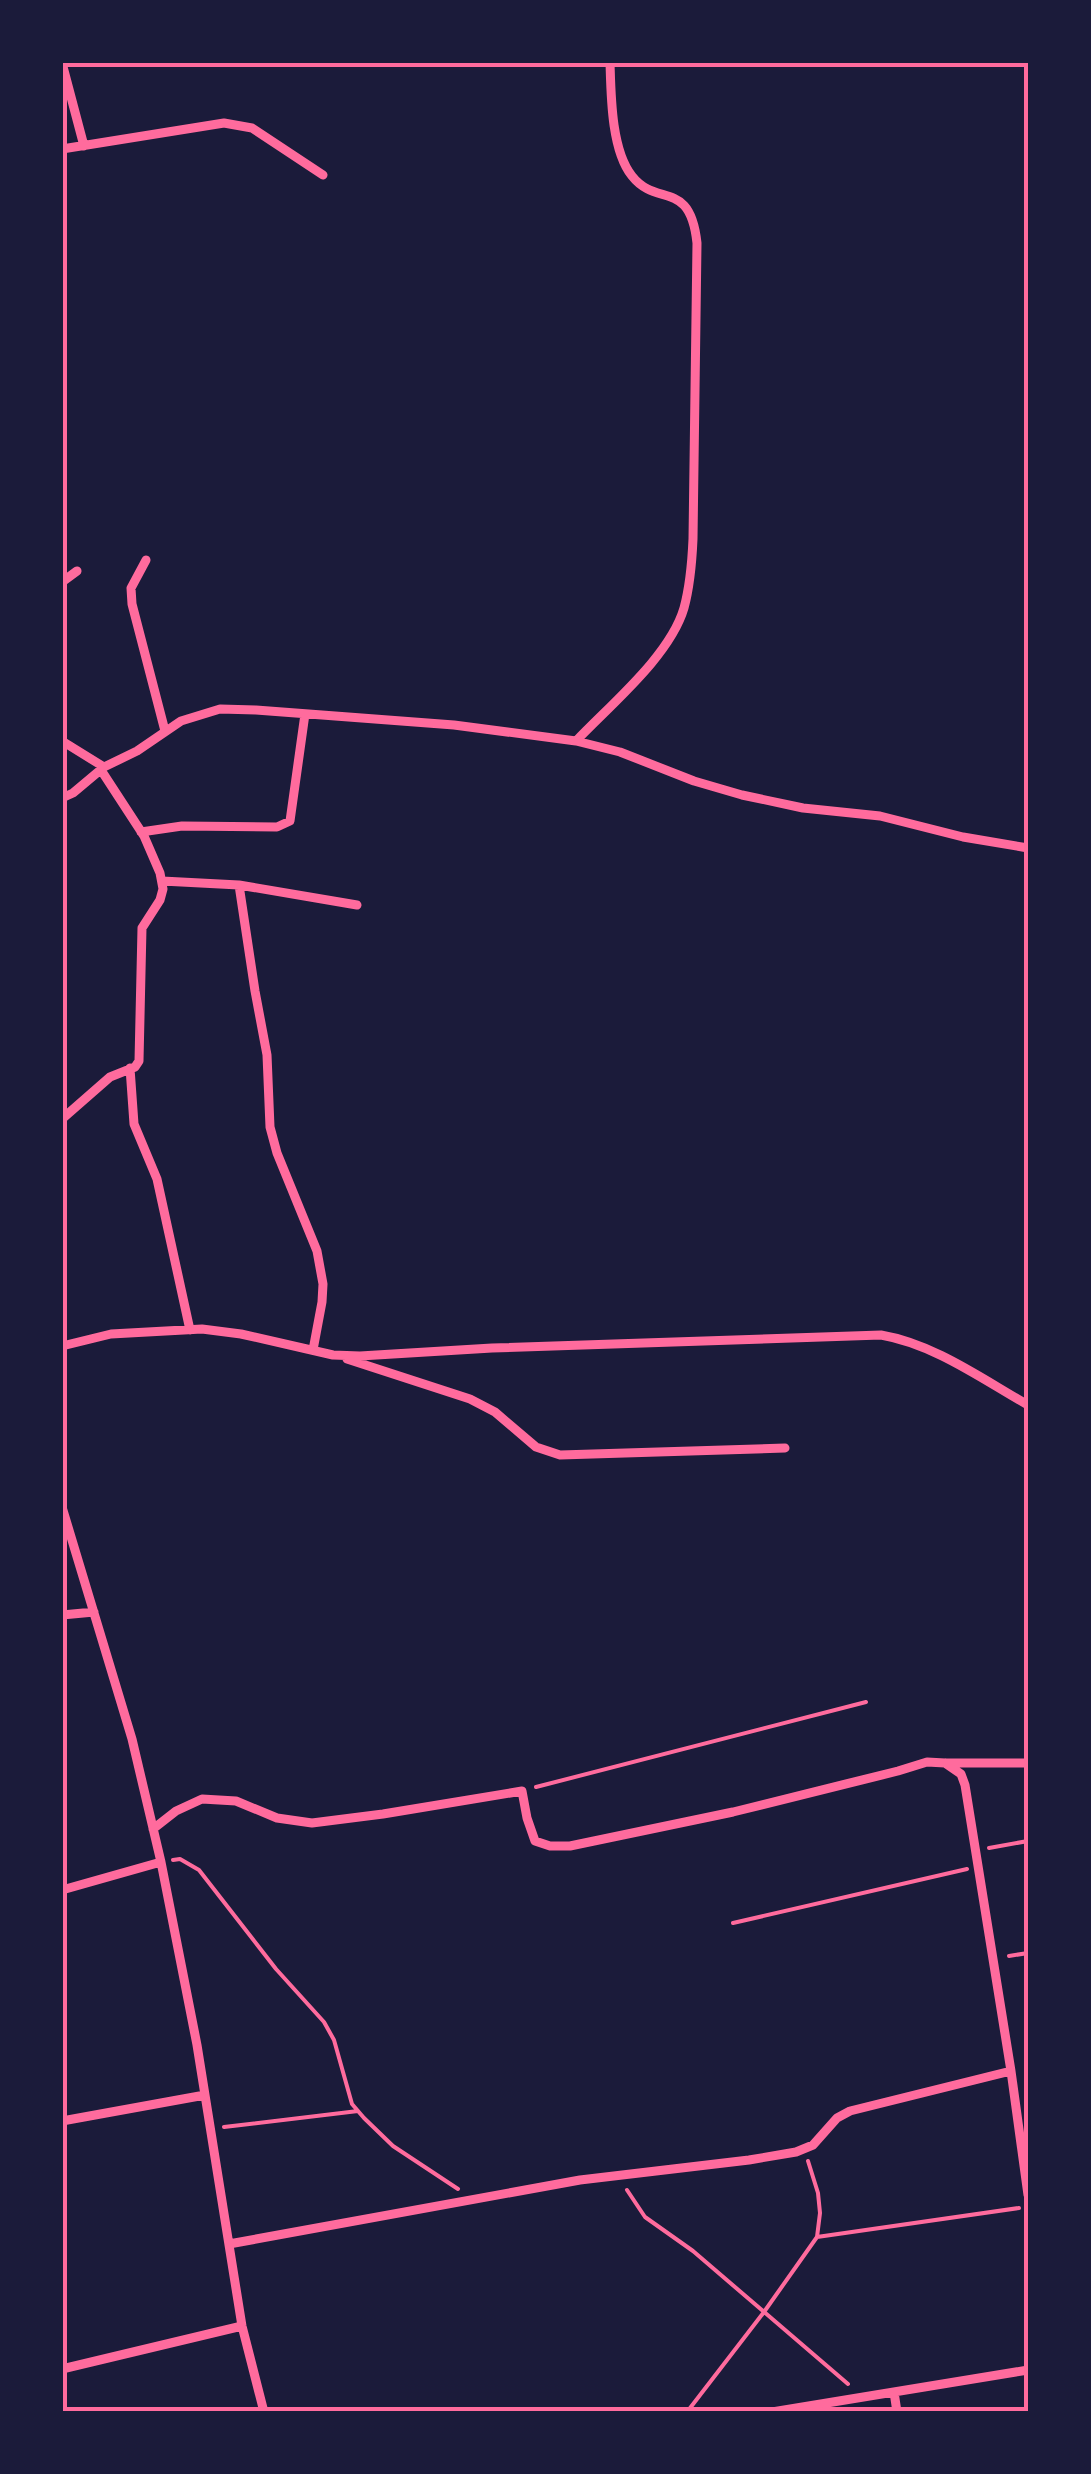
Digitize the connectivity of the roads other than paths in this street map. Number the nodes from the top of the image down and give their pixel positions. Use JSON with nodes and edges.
{"nodes":[{"id":1,"x":610,"y":62,"type":"edge"},
{"id":2,"x":62,"y":63,"type":"edge"},
{"id":3,"x":84,"y":146,"type":"junction"},
{"id":4,"x":62,"y":149,"type":"edge"},
{"id":5,"x":323,"y":174,"type":"dead end"},
{"id":6,"x":146,"y":560,"type":"dead end"},
{"id":7,"x":76,"y":571,"type":"dead end"},
{"id":8,"x":62,"y":582,"type":"edge"},
{"id":9,"x":305,"y":714,"type":"junction"},
{"id":10,"x":165,"y":730,"type":"junction"},
{"id":11,"x":62,"y":741,"type":"edge"},
{"id":12,"x":576,"y":742,"type":"junction"},
{"id":13,"x":103,"y":768,"type":"junction"},
{"id":14,"x":62,"y":798,"type":"edge"},
{"id":15,"x":141,"y":832,"type":"junction"},
{"id":16,"x":1028,"y":848,"type":"edge"},
{"id":17,"x":162,"y":881,"type":"junction"},
{"id":18,"x":239,"y":885,"type":"junction"},
{"id":19,"x":357,"y":905,"type":"dead end"},
{"id":20,"x":130,"y":1068,"type":"junction"},
{"id":21,"x":62,"y":1119,"type":"edge"},
{"id":22,"x":190,"y":1330,"type":"junction"},
{"id":23,"x":62,"y":1346,"type":"edge"},
{"id":24,"x":314,"y":1350,"type":"junction"},
{"id":25,"x":333,"y":1354,"type":"junction"},
{"id":26,"x":1028,"y":1405,"type":"edge"},
{"id":27,"x":785,"y":1448,"type":"dead end"},
{"id":28,"x":62,"y":1507,"type":"edge"},
{"id":29,"x":94,"y":1612,"type":"junction"},
{"id":30,"x":62,"y":1615,"type":"edge"},
{"id":31,"x":944,"y":1763,"type":"junction"},
{"id":32,"x":1028,"y":1763,"type":"edge"},
{"id":33,"x":153,"y":1830,"type":"junction"},
{"id":34,"x":160,"y":1862,"type":"junction"},
{"id":35,"x":62,"y":1890,"type":"edge"},
{"id":36,"x":1011,"y":2071,"type":"junction"},
{"id":37,"x":204,"y":2095,"type":"junction"},
{"id":38,"x":62,"y":2122,"type":"edge"},
{"id":39,"x":1028,"y":2195,"type":"edge"},
{"id":40,"x":229,"y":2244,"type":"junction"},
{"id":41,"x":242,"y":2326,"type":"junction"},
{"id":42,"x":62,"y":2368,"type":"edge"},
{"id":43,"x":1028,"y":2370,"type":"edge"},
{"id":44,"x":894,"y":2392,"type":"junction"},
{"id":45,"x":264,"y":2412,"type":"edge"},
{"id":46,"x":772,"y":2412,"type":"edge"},
{"id":47,"x":897,"y":2412,"type":"edge"}],
"edges":[{"from":1,"to":12,"type":"street"},
{"from":2,"to":3,"type":"street"},
{"from":3,"to":4,"type":"street"},
{"from":3,"to":5,"type":"street"},
{"from":6,"to":10,"type":"street"},
{"from":7,"to":8,"type":"street"},
{"from":9,"to":10,"type":"street"},
{"from":9,"to":12,"type":"street"},
{"from":9,"to":15,"type":"street"},
{"from":10,"to":13,"type":"street"},
{"from":11,"to":13,"type":"street"},
{"from":12,"to":16,"type":"street"},
{"from":13,"to":14,"type":"street"},
{"from":13,"to":15,"type":"street"},
{"from":15,"to":17,"type":"street"},
{"from":17,"to":18,"type":"street"},
{"from":17,"to":20,"type":"street"},
{"from":18,"to":19,"type":"street"},
{"from":18,"to":24,"type":"street"},
{"from":20,"to":21,"type":"street"},
{"from":20,"to":22,"type":"street"},
{"from":22,"to":23,"type":"street"},
{"from":22,"to":24,"type":"street"},
{"from":24,"to":25,"type":"street"},
{"from":25,"to":26,"type":"street"},
{"from":25,"to":27,"type":"street"},
{"from":28,"to":29,"type":"street"},
{"from":29,"to":30,"type":"street"},
{"from":29,"to":33,"type":"street"},
{"from":31,"to":32,"type":"street"},
{"from":31,"to":33,"type":"street"},
{"from":31,"to":36,"type":"street"},
{"from":33,"to":34,"type":"street"},
{"from":34,"to":35,"type":"street"},
{"from":34,"to":37,"type":"street"},
{"from":36,"to":39,"type":"street"},
{"from":36,"to":40,"type":"street"},
{"from":37,"to":38,"type":"street"},
{"from":37,"to":40,"type":"street"},
{"from":40,"to":41,"type":"street"},
{"from":41,"to":42,"type":"street"},
{"from":41,"to":45,"type":"street"},
{"from":43,"to":44,"type":"street"},
{"from":44,"to":46,"type":"street"},
{"from":44,"to":47,"type":"street"}]}
